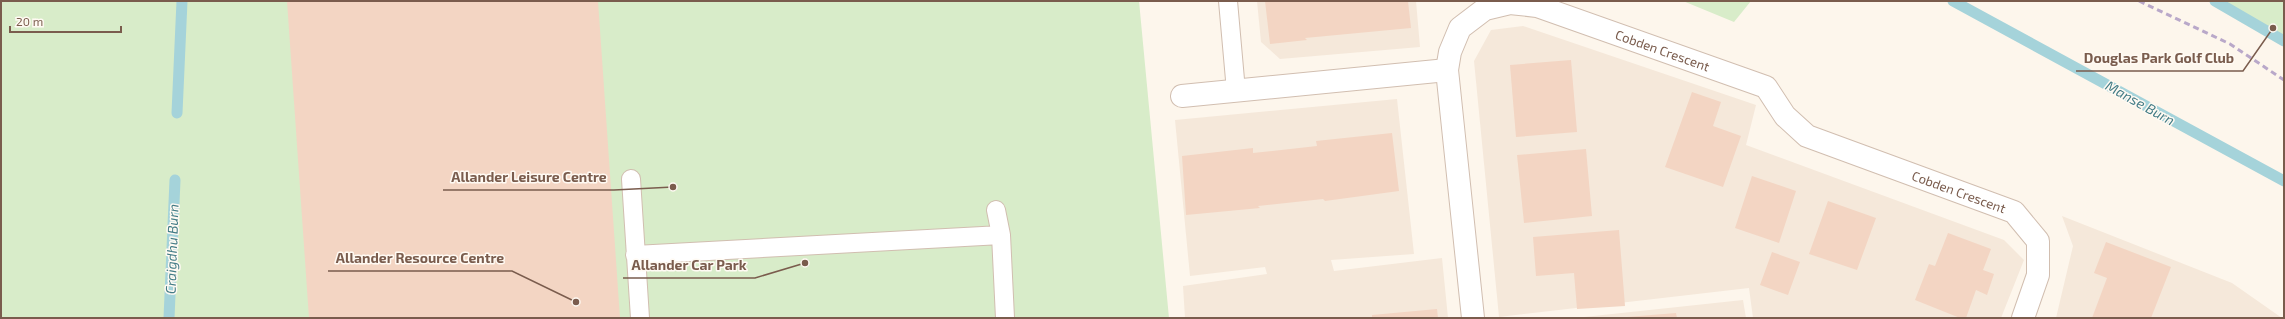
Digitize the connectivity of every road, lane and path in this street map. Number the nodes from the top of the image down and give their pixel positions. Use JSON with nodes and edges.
{"nodes":[{"id":1,"x":1228,"y":1,"type":"edge"},
{"id":2,"x":1447,"y":70,"type":"junction"},
{"id":3,"x":1236,"y":91,"type":"junction"},
{"id":4,"x":1182,"y":96,"type":"dead end"},
{"id":5,"x":631,"y":179,"type":"dead end"},
{"id":6,"x":996,"y":210,"type":"dead end"},
{"id":7,"x":1001,"y":235,"type":"junction"},
{"id":8,"x":635,"y":255,"type":"junction"},
{"id":9,"x":640,"y":318,"type":"edge"},
{"id":10,"x":1005,"y":318,"type":"edge"},
{"id":11,"x":1473,"y":318,"type":"edge"},
{"id":12,"x":2023,"y":318,"type":"edge"}],
"edges":[{"from":1,"to":3,"type":"lane"},
{"from":2,"to":3,"type":"street"},
{"from":2,"to":11,"type":"street","name":"Cobden Crescent"},
{"from":2,"to":12,"type":"street","name":"Cobden Crescent"},
{"from":3,"to":4,"type":"street"},
{"from":5,"to":8,"type":"lane"},
{"from":6,"to":7,"type":"lane"},
{"from":7,"to":8,"type":"lane"},
{"from":7,"to":10,"type":"lane"},
{"from":8,"to":9,"type":"lane"}]}
